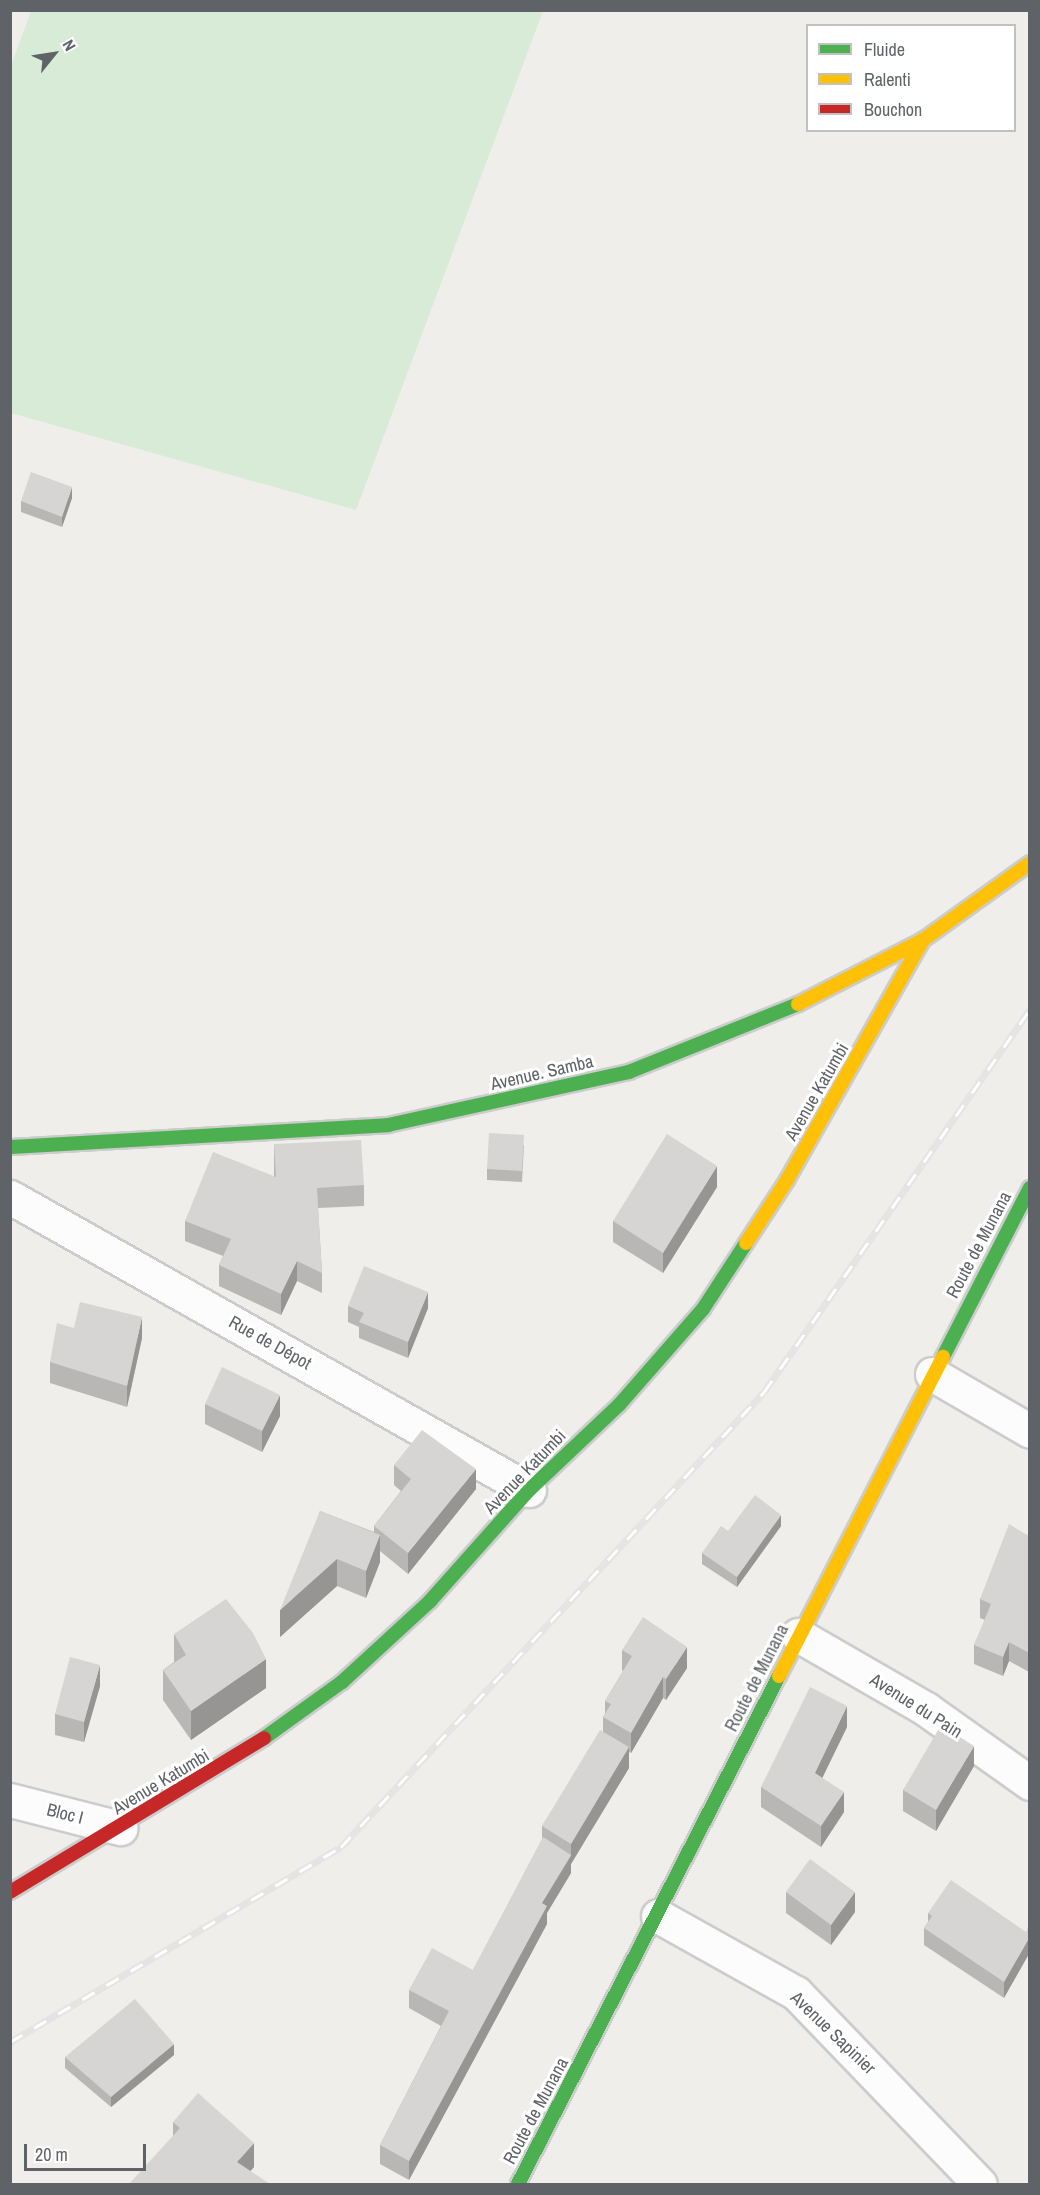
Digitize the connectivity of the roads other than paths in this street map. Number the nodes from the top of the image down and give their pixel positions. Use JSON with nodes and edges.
{"nodes":[{"id":1,"x":1029,"y":863,"type":"edge"},
{"id":2,"x":923,"y":940,"type":"junction"},
{"id":3,"x":10,"y":1147,"type":"edge"},
{"id":4,"x":1029,"y":1188,"type":"edge"},
{"id":5,"x":10,"y":1197,"type":"edge"},
{"id":6,"x":932,"y":1374,"type":"junction"},
{"id":7,"x":1029,"y":1431,"type":"edge"},
{"id":8,"x":529,"y":1490,"type":"junction"},
{"id":9,"x":798,"y":1635,"type":"junction"},
{"id":10,"x":1029,"y":1783,"type":"edge"},
{"id":11,"x":10,"y":1800,"type":"edge"},
{"id":12,"x":120,"y":1828,"type":"junction"},
{"id":13,"x":10,"y":1892,"type":"edge"},
{"id":14,"x":658,"y":1916,"type":"junction"},
{"id":15,"x":518,"y":2184,"type":"edge"},
{"id":16,"x":980,"y":2184,"type":"edge"}],
"edges":[{"from":1,"to":2,"type":"street","name":"Avenue. Samba"},
{"from":2,"to":3,"type":"street","name":"Avenue. Samba"},
{"from":2,"to":8,"type":"street","name":"Avenue Katumbi"},
{"from":4,"to":6,"type":"street","name":"Route de Munana"},
{"from":5,"to":8,"type":"street","name":"Rue de Dépot"},
{"from":6,"to":7,"type":"street"},
{"from":6,"to":9,"type":"street","name":"Route de Munana"},
{"from":8,"to":12,"type":"street","name":"Avenue Katumbi"},
{"from":9,"to":10,"type":"street","name":"Avenue du Pain"},
{"from":9,"to":14,"type":"street","name":"Route de Munana"},
{"from":11,"to":12,"type":"street","name":"Bloc I"},
{"from":12,"to":13,"type":"street","name":"Avenue Katumbi"},
{"from":14,"to":15,"type":"street","name":"Route de Munana"},
{"from":14,"to":16,"type":"street","name":"Avenue Sapinier"}]}
